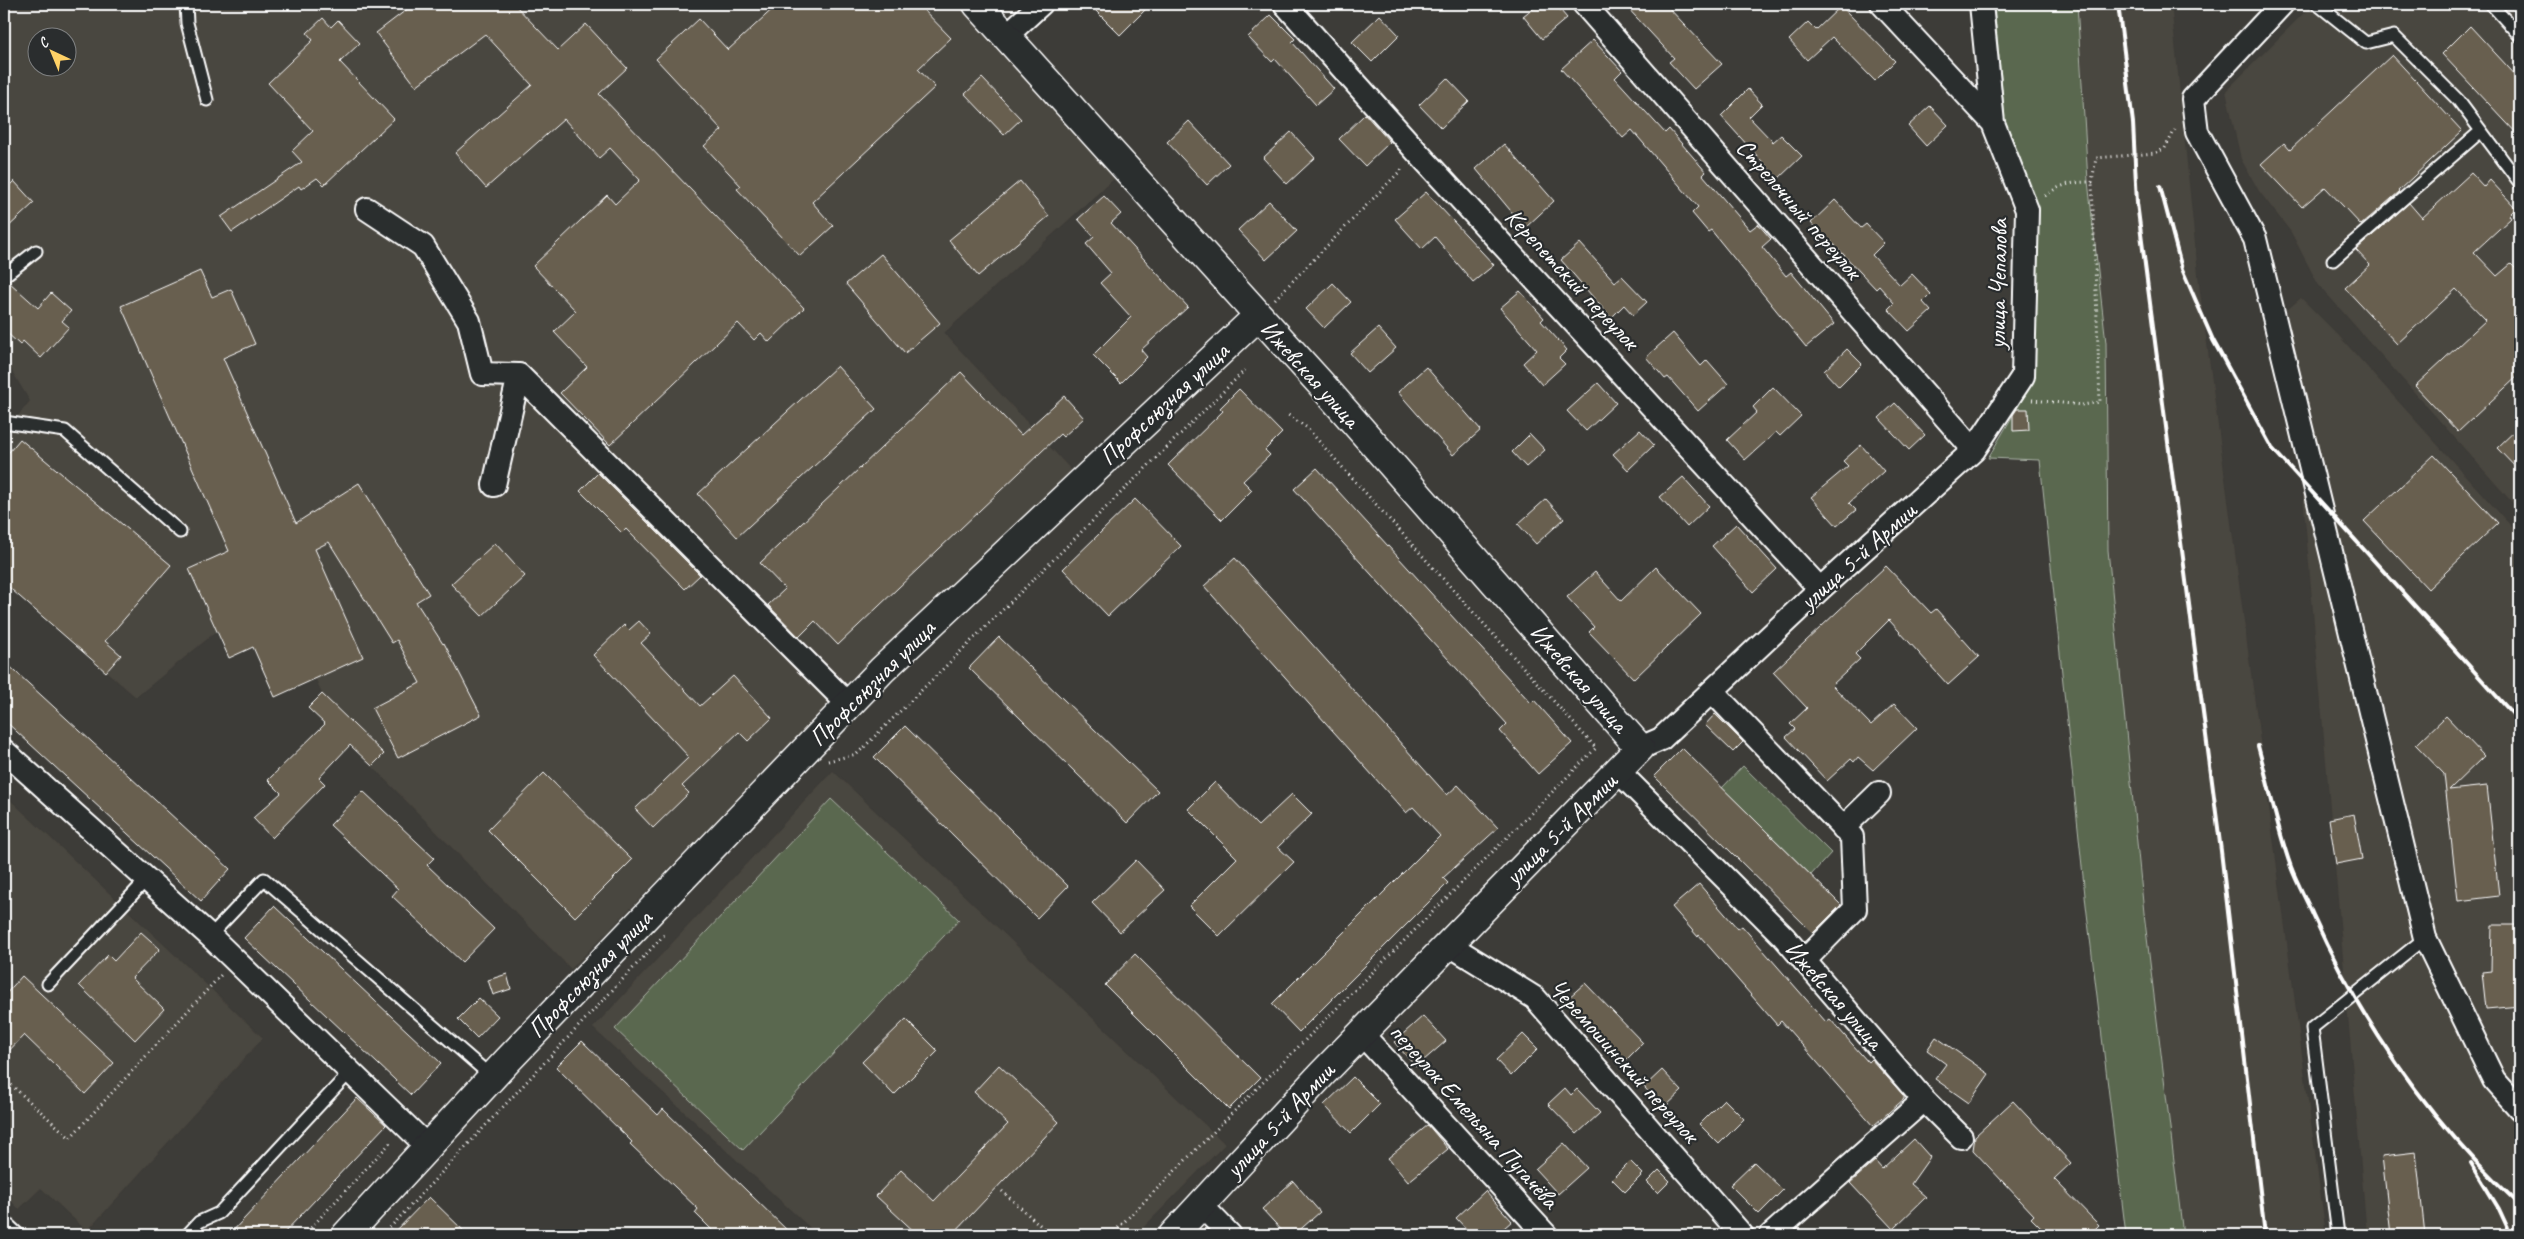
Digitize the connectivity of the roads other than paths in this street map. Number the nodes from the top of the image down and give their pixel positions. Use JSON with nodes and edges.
{"nodes":[{"id":1,"x":186,"y":4,"type":"edge"},
{"id":2,"x":977,"y":4,"type":"edge"},
{"id":3,"x":1041,"y":4,"type":"edge"},
{"id":4,"x":1284,"y":4,"type":"edge"},
{"id":5,"x":1584,"y":4,"type":"edge"},
{"id":6,"x":1882,"y":4,"type":"edge"},
{"id":7,"x":1981,"y":4,"type":"edge"},
{"id":8,"x":2282,"y":4,"type":"edge"},
{"id":9,"x":2317,"y":4,"type":"edge"},
{"id":10,"x":2491,"y":4,"type":"edge"},
{"id":11,"x":1006,"y":36,"type":"junction"},
{"id":12,"x":2520,"y":36,"type":"edge"},
{"id":13,"x":207,"y":100,"type":"dead end"},
{"id":14,"x":1993,"y":123,"type":"junction"},
{"id":15,"x":2481,"y":131,"type":"junction"},
{"id":16,"x":2520,"y":183,"type":"edge"},
{"id":17,"x":367,"y":209,"type":"dead end"},
{"id":18,"x":36,"y":251,"type":"dead end"},
{"id":19,"x":2333,"y":260,"type":"dead end"},
{"id":20,"x":4,"y":276,"type":"edge"},
{"id":21,"x":1258,"y":316,"type":"junction"},
{"id":22,"x":519,"y":375,"type":"junction"},
{"id":23,"x":4,"y":422,"type":"edge"},
{"id":24,"x":1974,"y":450,"type":"junction"},
{"id":25,"x":494,"y":485,"type":"dead end"},
{"id":26,"x":180,"y":532,"type":"dead end"},
{"id":27,"x":1820,"y":589,"type":"junction"},
{"id":28,"x":1712,"y":691,"type":"junction"},
{"id":29,"x":848,"y":705,"type":"junction"},
{"id":30,"x":1640,"y":748,"type":"junction"},
{"id":31,"x":4,"y":752,"type":"edge"},
{"id":32,"x":1618,"y":771,"type":"junction"},
{"id":33,"x":1879,"y":793,"type":"dead end"},
{"id":34,"x":1844,"y":828,"type":"junction"},
{"id":35,"x":148,"y":879,"type":"junction"},
{"id":36,"x":210,"y":936,"type":"junction"},
{"id":37,"x":2424,"y":938,"type":"junction"},
{"id":38,"x":1448,"y":944,"type":"junction"},
{"id":39,"x":1804,"y":961,"type":"junction"},
{"id":40,"x":48,"y":984,"type":"dead end"},
{"id":41,"x":1362,"y":1033,"type":"junction"},
{"id":42,"x":350,"y":1072,"type":"junction"},
{"id":43,"x":492,"y":1077,"type":"junction"},
{"id":44,"x":1924,"y":1100,"type":"junction"},
{"id":45,"x":2520,"y":1109,"type":"edge"},
{"id":46,"x":1961,"y":1137,"type":"dead end"},
{"id":47,"x":428,"y":1147,"type":"junction"},
{"id":48,"x":1201,"y":1205,"type":"junction"},
{"id":49,"x":4,"y":1221,"type":"edge"},
{"id":50,"x":19,"y":1235,"type":"edge"},
{"id":51,"x":187,"y":1235,"type":"edge"},
{"id":52,"x":346,"y":1235,"type":"edge"},
{"id":53,"x":1173,"y":1235,"type":"edge"},
{"id":54,"x":1230,"y":1235,"type":"edge"},
{"id":55,"x":1546,"y":1235,"type":"edge"},
{"id":56,"x":1742,"y":1235,"type":"edge"},
{"id":57,"x":1771,"y":1235,"type":"edge"},
{"id":58,"x":2338,"y":1235,"type":"edge"}],
"edges":[{"from":1,"to":13,"type":"lane"},
{"from":2,"to":11,"type":"main road","name":"Ижевская улица"},
{"from":3,"to":11,"type":"street"},
{"from":4,"to":27,"type":"street","name":"Керепетский переулок"},
{"from":5,"to":24,"type":"street","name":"Стрелочный переулок"},
{"from":6,"to":14,"type":"street","name":"улица Чепалова"},
{"from":7,"to":14,"type":"street"},
{"from":8,"to":37,"type":"street"},
{"from":9,"to":15,"type":"lane"},
{"from":10,"to":12,"type":"lane"},
{"from":11,"to":21,"type":"main road","name":"Ижевская улица"},
{"from":14,"to":24,"type":"street","name":"улица Чепалова"},
{"from":15,"to":16,"type":"lane"},
{"from":15,"to":19,"type":"lane"},
{"from":17,"to":22,"type":"street"},
{"from":18,"to":20,"type":"lane"},
{"from":21,"to":29,"type":"main road","name":"Профсоюзная улица"},
{"from":21,"to":30,"type":"main road","name":"Ижевская улица"},
{"from":22,"to":25,"type":"street"},
{"from":22,"to":29,"type":"street"},
{"from":23,"to":26,"type":"lane"},
{"from":24,"to":27,"type":"street","name":"улица 5-й Армии"},
{"from":27,"to":28,"type":"street","name":"улица 5-й Армии"},
{"from":28,"to":30,"type":"street","name":"улица 5-й Армии"},
{"from":28,"to":34,"type":"street"},
{"from":29,"to":43,"type":"main road","name":"Профсоюзная улица"},
{"from":30,"to":32,"type":"main road","name":"улица 5-й Армии"},
{"from":31,"to":35,"type":"street"},
{"from":32,"to":38,"type":"main road","name":"улица 5-й Армии"},
{"from":32,"to":39,"type":"street","name":"Ижевская улица"},
{"from":33,"to":34,"type":"street"},
{"from":34,"to":39,"type":"street"},
{"from":35,"to":36,"type":"street"},
{"from":35,"to":40,"type":"lane"},
{"from":36,"to":42,"type":"street"},
{"from":36,"to":43,"type":"lane"},
{"from":37,"to":45,"type":"street"},
{"from":37,"to":58,"type":"lane"},
{"from":38,"to":41,"type":"main road","name":"улица 5-й Армии"},
{"from":38,"to":56,"type":"street","name":"Черемошинский переулок"},
{"from":39,"to":44,"type":"street","name":"Ижевская улица"},
{"from":41,"to":48,"type":"main road","name":"улица 5-й Армии"},
{"from":41,"to":55,"type":"street","name":"переулок Емельяна Пугачёва"},
{"from":42,"to":47,"type":"street"},
{"from":42,"to":51,"type":"lane"},
{"from":43,"to":47,"type":"main road","name":"Профсоюзная улица"},
{"from":44,"to":46,"type":"street","name":"Ижевская улица"},
{"from":44,"to":57,"type":"street"},
{"from":47,"to":52,"type":"main road","name":"Профсоюзная улица"},
{"from":48,"to":53,"type":"main road","name":"улица 5-й Армии"},
{"from":48,"to":54,"type":"street"},
{"from":49,"to":50,"type":"lane"}]}
